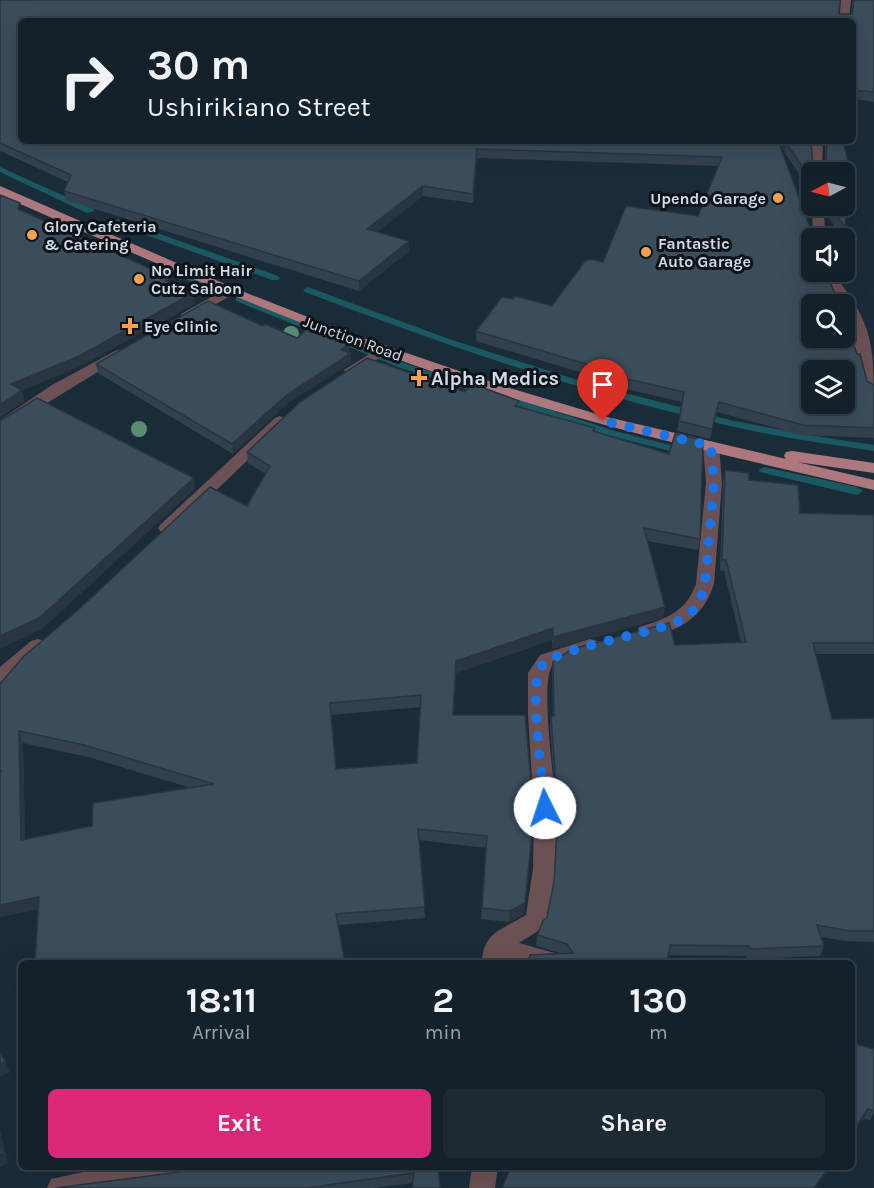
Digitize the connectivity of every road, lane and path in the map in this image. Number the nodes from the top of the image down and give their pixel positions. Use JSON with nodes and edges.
{"nodes":[{"id":1,"x":846,"y":0,"type":"edge"},
{"id":2,"x":844,"y":18,"type":"edge"},
{"id":3,"x":818,"y":144,"type":"edge"},
{"id":4,"x":817,"y":162,"type":"edge"},
{"id":5,"x":0,"y":190,"type":"edge"},
{"id":6,"x":833,"y":282,"type":"edge"},
{"id":7,"x":229,"y":291,"type":"junction"},
{"id":8,"x":178,"y":320,"type":"edge"},
{"id":9,"x":128,"y":348,"type":"edge"},
{"id":10,"x":384,"y":349,"type":"junction"},
{"id":11,"x":341,"y":376,"type":"edge"},
{"id":12,"x":874,"y":391,"type":"edge"},
{"id":13,"x":295,"y":408,"type":"edge"},
{"id":14,"x":0,"y":427,"type":"edge"},
{"id":15,"x":711,"y":446,"type":"junction"},
{"id":16,"x":754,"y":456,"type":"junction"},
{"id":17,"x":874,"y":468,"type":"edge"},
{"id":18,"x":874,"y":485,"type":"edge"},
{"id":19,"x":159,"y":536,"type":"edge"},
{"id":20,"x":49,"y":636,"type":"edge"},
{"id":21,"x":631,"y":637,"type":"edge"},
{"id":22,"x":612,"y":641,"type":"edge"},
{"id":23,"x":0,"y":678,"type":"edge"},
{"id":24,"x":494,"y":955,"type":"edge"},
{"id":25,"x":533,"y":960,"type":"edge"},
{"id":26,"x":165,"y":1170,"type":"edge"},
{"id":27,"x":485,"y":1170,"type":"edge"},
{"id":28,"x":60,"y":1188,"type":"edge"},
{"id":29,"x":482,"y":1188,"type":"edge"}],
"edges":[{"from":1,"to":2,"type":"street"},
{"from":3,"to":4,"type":"street"},
{"from":5,"to":7,"type":"main road","name":"Junction Road"},
{"from":6,"to":12,"type":"street"},
{"from":7,"to":8,"type":"street"},
{"from":7,"to":10,"type":"main road","name":"Junction Road"},
{"from":9,"to":14,"type":"street"},
{"from":10,"to":11,"type":"street"},
{"from":10,"to":15,"type":"main road","name":"Junction Road"},
{"from":13,"to":19,"type":"street"},
{"from":15,"to":16,"type":"main road","name":"Junction Road"},
{"from":15,"to":21,"type":"street"},
{"from":16,"to":17,"type":"main road","name":"Junction Road"},
{"from":16,"to":18,"type":"main road","name":"Junction Road"},
{"from":20,"to":23,"type":"street"},
{"from":22,"to":24,"type":"street"},
{"from":24,"to":25,"type":"street"},
{"from":26,"to":28,"type":"street"},
{"from":27,"to":29,"type":"street"}]}
